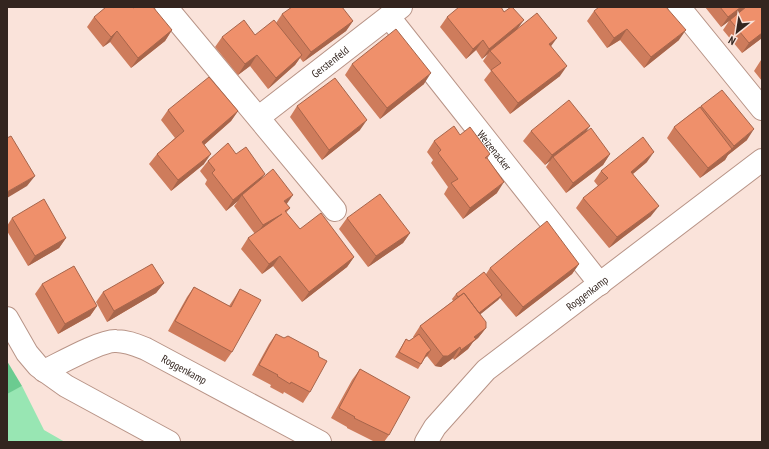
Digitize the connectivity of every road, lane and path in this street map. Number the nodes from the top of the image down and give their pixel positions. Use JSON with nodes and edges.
{"nodes":[{"id":1,"x":166,"y":7,"type":"edge"},
{"id":2,"x":679,"y":7,"type":"edge"},
{"id":3,"x":395,"y":12,"type":"edge"},
{"id":4,"x":762,"y":109,"type":"edge"},
{"id":5,"x":259,"y":117,"type":"junction"},
{"id":6,"x":762,"y":160,"type":"edge"},
{"id":7,"x":335,"y":210,"type":"dead end"},
{"id":8,"x":600,"y":284,"type":"junction"},
{"id":9,"x":7,"y":318,"type":"edge"},
{"id":10,"x":44,"y":371,"type":"junction"},
{"id":11,"x":169,"y":442,"type":"edge"},
{"id":12,"x":320,"y":442,"type":"edge"},
{"id":13,"x":426,"y":442,"type":"edge"}],
"edges":[{"from":1,"to":5,"type":"street"},
{"from":2,"to":4,"type":"street"},
{"from":3,"to":5,"type":"street","name":"Gerstenfeld"},
{"from":3,"to":8,"type":"street","name":"Weizenacker"},
{"from":5,"to":7,"type":"street"},
{"from":6,"to":8,"type":"street","name":"Roggenkamp"},
{"from":8,"to":13,"type":"street","name":"Roggenkamp"},
{"from":9,"to":10,"type":"street"},
{"from":10,"to":11,"type":"street"},
{"from":10,"to":12,"type":"street","name":"Roggenkamp"}]}
